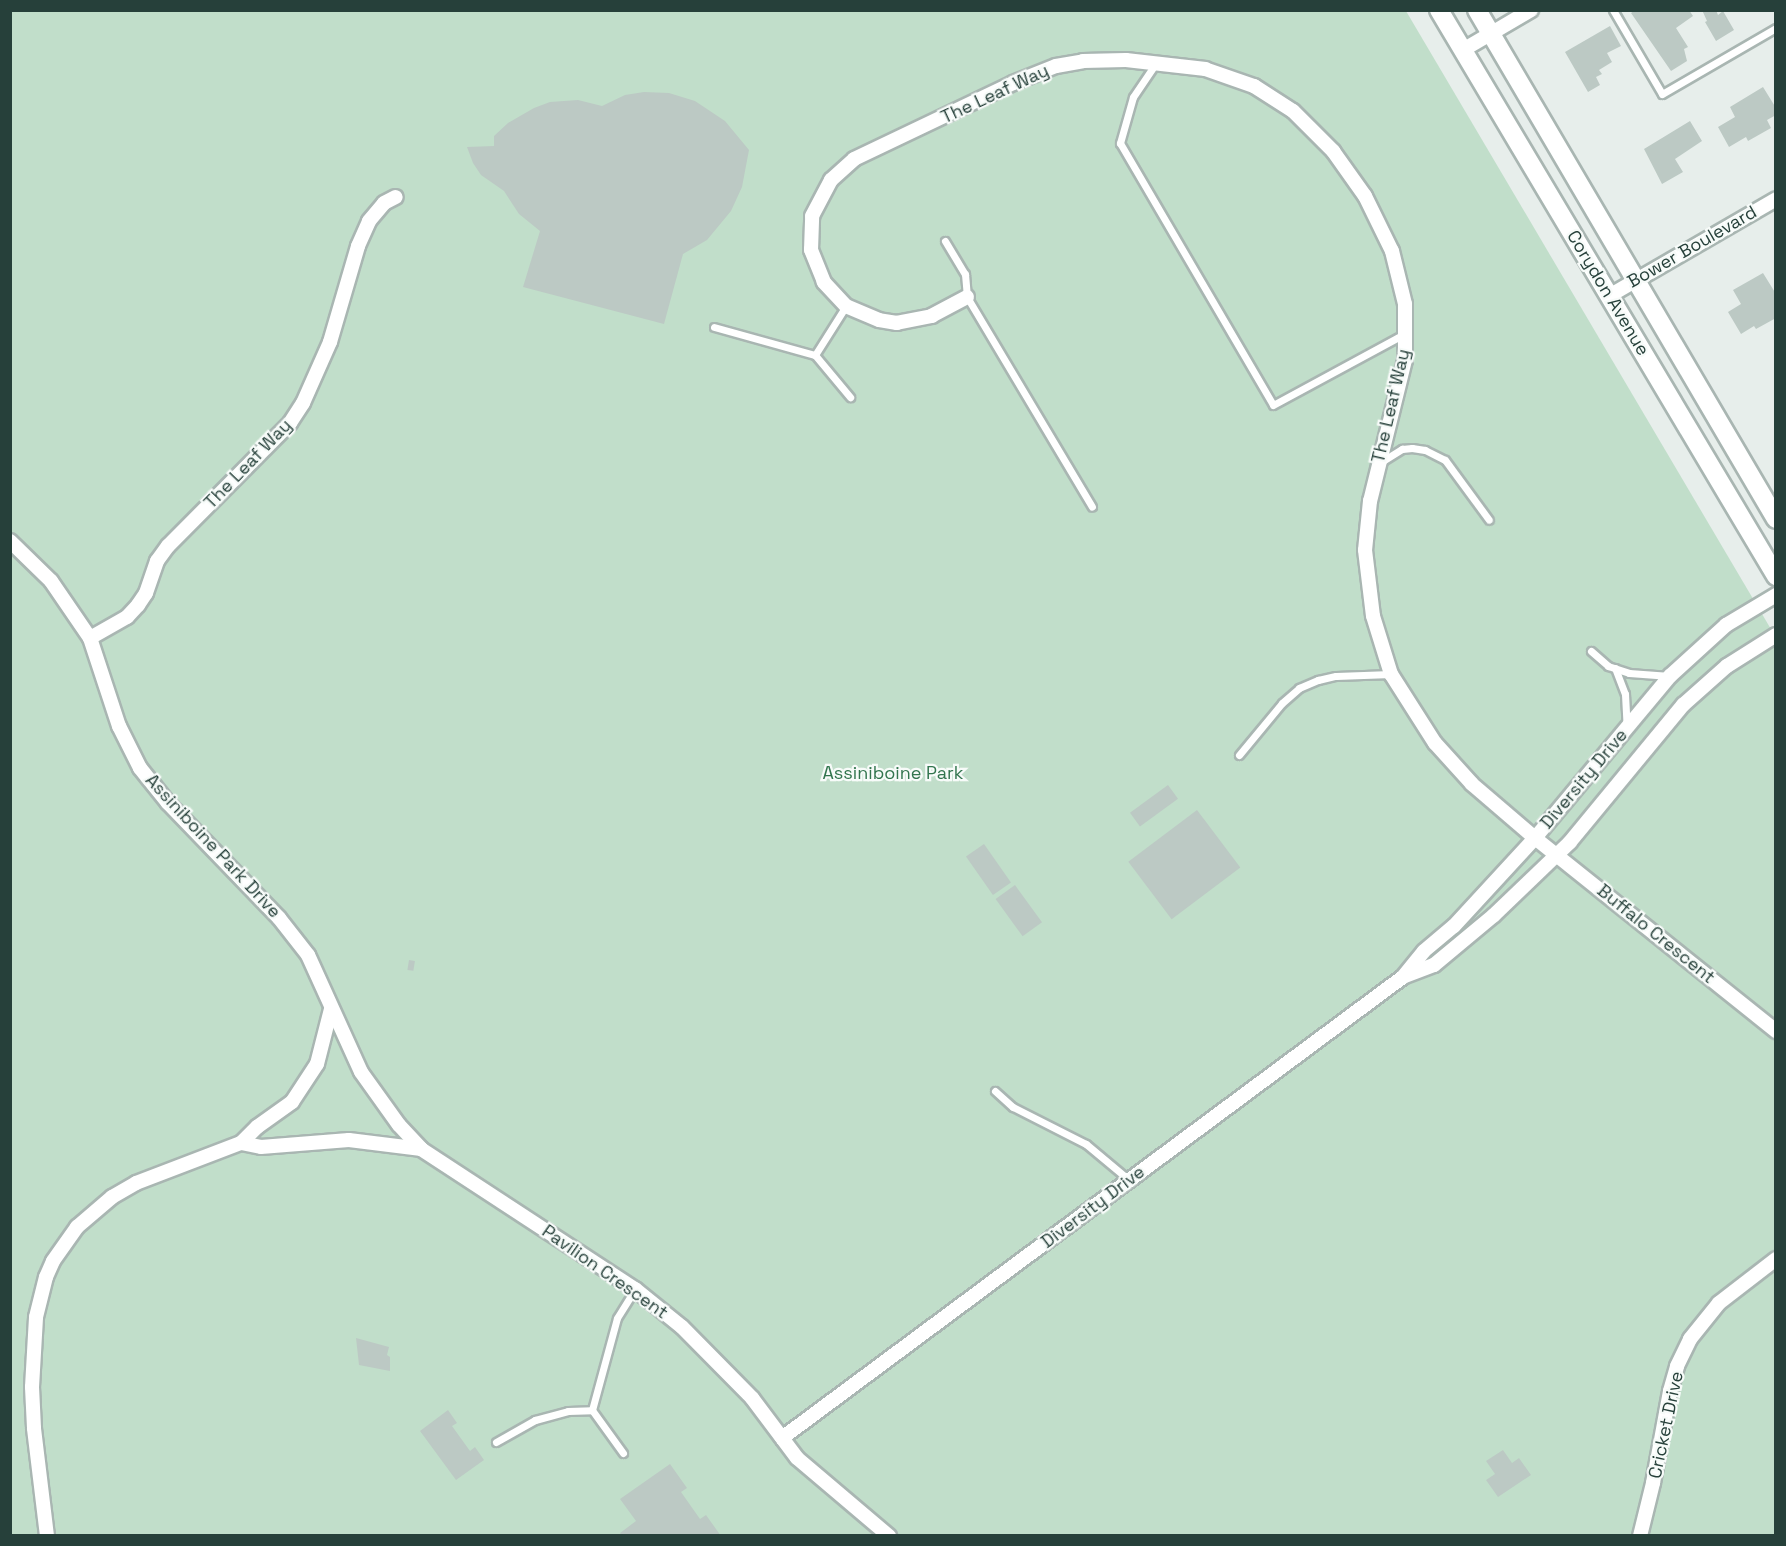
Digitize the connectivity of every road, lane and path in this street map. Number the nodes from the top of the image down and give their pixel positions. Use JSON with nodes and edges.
{"nodes":[{"id":1,"x":1440,"y":10,"type":"edge"},
{"id":2,"x":1477,"y":10,"type":"edge"},
{"id":3,"x":1531,"y":10,"type":"edge"},
{"id":4,"x":1613,"y":10,"type":"edge"},
{"id":5,"x":1776,"y":28,"type":"edge"},
{"id":6,"x":1491,"y":34,"type":"junction"},
{"id":7,"x":1463,"y":50,"type":"junction"},
{"id":8,"x":1156,"y":63,"type":"junction"},
{"id":9,"x":396,"y":197,"type":"dead end"},
{"id":10,"x":1776,"y":199,"type":"edge"},
{"id":11,"x":945,"y":241,"type":"dead end"},
{"id":12,"x":1637,"y":280,"type":"junction"},
{"id":13,"x":1609,"y":296,"type":"junction"},
{"id":14,"x":967,"y":297,"type":"junction"},
{"id":15,"x":846,"y":306,"type":"junction"},
{"id":16,"x":714,"y":327,"type":"dead end"},
{"id":17,"x":1407,"y":333,"type":"junction"},
{"id":18,"x":814,"y":355,"type":"junction"},
{"id":19,"x":850,"y":397,"type":"dead end"},
{"id":20,"x":1378,"y":464,"type":"junction"},
{"id":21,"x":1092,"y":507,"type":"dead end"},
{"id":22,"x":1776,"y":519,"type":"edge"},
{"id":23,"x":1489,"y":520,"type":"dead end"},
{"id":24,"x":10,"y":542,"type":"edge"},
{"id":25,"x":1776,"y":576,"type":"edge"},
{"id":26,"x":1776,"y":595,"type":"edge"},
{"id":27,"x":1776,"y":635,"type":"edge"},
{"id":28,"x":90,"y":639,"type":"junction"},
{"id":29,"x":1591,"y":651,"type":"dead end"},
{"id":30,"x":1615,"y":668,"type":"junction"},
{"id":31,"x":1391,"y":674,"type":"junction"},
{"id":32,"x":1670,"y":676,"type":"junction"},
{"id":33,"x":1627,"y":729,"type":"junction"},
{"id":34,"x":1239,"y":756,"type":"dead end"},
{"id":35,"x":1535,"y":838,"type":"junction"},
{"id":36,"x":1557,"y":854,"type":"junction"},
{"id":37,"x":1403,"y":977,"type":"junction"},
{"id":38,"x":331,"y":1009,"type":"junction"},
{"id":39,"x":1776,"y":1031,"type":"edge"},
{"id":40,"x":994,"y":1091,"type":"dead end"},
{"id":41,"x":241,"y":1143,"type":"junction"},
{"id":42,"x":421,"y":1149,"type":"junction"},
{"id":43,"x":1129,"y":1180,"type":"junction"},
{"id":44,"x":1776,"y":1259,"type":"edge"},
{"id":45,"x":1776,"y":1271,"type":"edge"},
{"id":46,"x":1759,"y":1273,"type":"junction"},
{"id":47,"x":635,"y":1289,"type":"junction"},
{"id":48,"x":592,"y":1410,"type":"junction"},
{"id":49,"x":782,"y":1438,"type":"junction"},
{"id":50,"x":496,"y":1443,"type":"dead end"},
{"id":51,"x":623,"y":1453,"type":"dead end"},
{"id":52,"x":47,"y":1536,"type":"edge"},
{"id":53,"x":889,"y":1536,"type":"edge"},
{"id":54,"x":1640,"y":1536,"type":"edge"}],
"edges":[{"from":1,"to":7,"type":"main road","name":"Corydon Avenue"},
{"from":2,"to":6,"type":"main road","name":"Corydon Avenue"},
{"from":3,"to":6,"type":"street"},
{"from":4,"to":5,"type":"lane"},
{"from":6,"to":7,"type":"street"},
{"from":6,"to":12,"type":"main road","name":"Corydon Avenue"},
{"from":7,"to":13,"type":"main road","name":"Corydon Avenue"},
{"from":8,"to":15,"type":"street","name":"The Leaf Way"},
{"from":8,"to":17,"type":"street","name":"The Leaf Way"},
{"from":8,"to":17,"type":"lane"},
{"from":9,"to":28,"type":"street","name":"The Leaf Way"},
{"from":10,"to":12,"type":"street","name":"Bower Boulevard"},
{"from":11,"to":14,"type":"lane"},
{"from":12,"to":13,"type":"street","name":"Bower Boulevard"},
{"from":12,"to":22,"type":"main road","name":"Corydon Avenue"},
{"from":13,"to":25,"type":"main road","name":"Corydon Avenue"},
{"from":14,"to":15,"type":"street","name":"The Leaf Way"},
{"from":14,"to":21,"type":"lane"},
{"from":15,"to":18,"type":"lane"},
{"from":16,"to":18,"type":"lane"},
{"from":17,"to":20,"type":"street","name":"The Leaf Way"},
{"from":18,"to":19,"type":"lane"},
{"from":20,"to":23,"type":"lane"},
{"from":20,"to":31,"type":"street","name":"The Leaf Way"},
{"from":24,"to":28,"type":"street","name":"Assiniboine Park Drive"},
{"from":26,"to":32,"type":"street","name":"Diversity Drive"},
{"from":27,"to":36,"type":"street","name":"Diversity Drive"},
{"from":28,"to":38,"type":"street","name":"Assiniboine Park Drive"},
{"from":29,"to":30,"type":"lane"},
{"from":30,"to":32,"type":"lane"},
{"from":30,"to":33,"type":"lane"},
{"from":31,"to":34,"type":"lane"},
{"from":31,"to":35,"type":"street","name":"The Leaf Way"},
{"from":32,"to":33,"type":"street","name":"Diversity Drive"},
{"from":33,"to":35,"type":"street","name":"Diversity Drive"},
{"from":35,"to":36,"type":"street","name":"Buffalo Crescent"},
{"from":35,"to":37,"type":"street","name":"Diversity Drive"},
{"from":36,"to":37,"type":"street","name":"Diversity Drive"},
{"from":36,"to":39,"type":"street","name":"Buffalo Crescent"},
{"from":37,"to":43,"type":"street","name":"Diversity Drive"},
{"from":38,"to":41,"type":"street"},
{"from":38,"to":42,"type":"street","name":"Pavilion Crescent"},
{"from":40,"to":43,"type":"lane"},
{"from":41,"to":42,"type":"street"},
{"from":41,"to":52,"type":"street"},
{"from":42,"to":47,"type":"street","name":"Pavilion Crescent"},
{"from":43,"to":49,"type":"street","name":"Diversity Drive"},
{"from":44,"to":46,"type":"street","name":"Cricket Drive"},
{"from":45,"to":46,"type":"street"},
{"from":46,"to":54,"type":"street","name":"Cricket Drive"},
{"from":47,"to":48,"type":"lane"},
{"from":47,"to":49,"type":"street","name":"Pavilion Crescent"},
{"from":48,"to":50,"type":"lane"},
{"from":48,"to":51,"type":"lane"},
{"from":49,"to":53,"type":"street","name":"Pavilion Crescent"}]}
